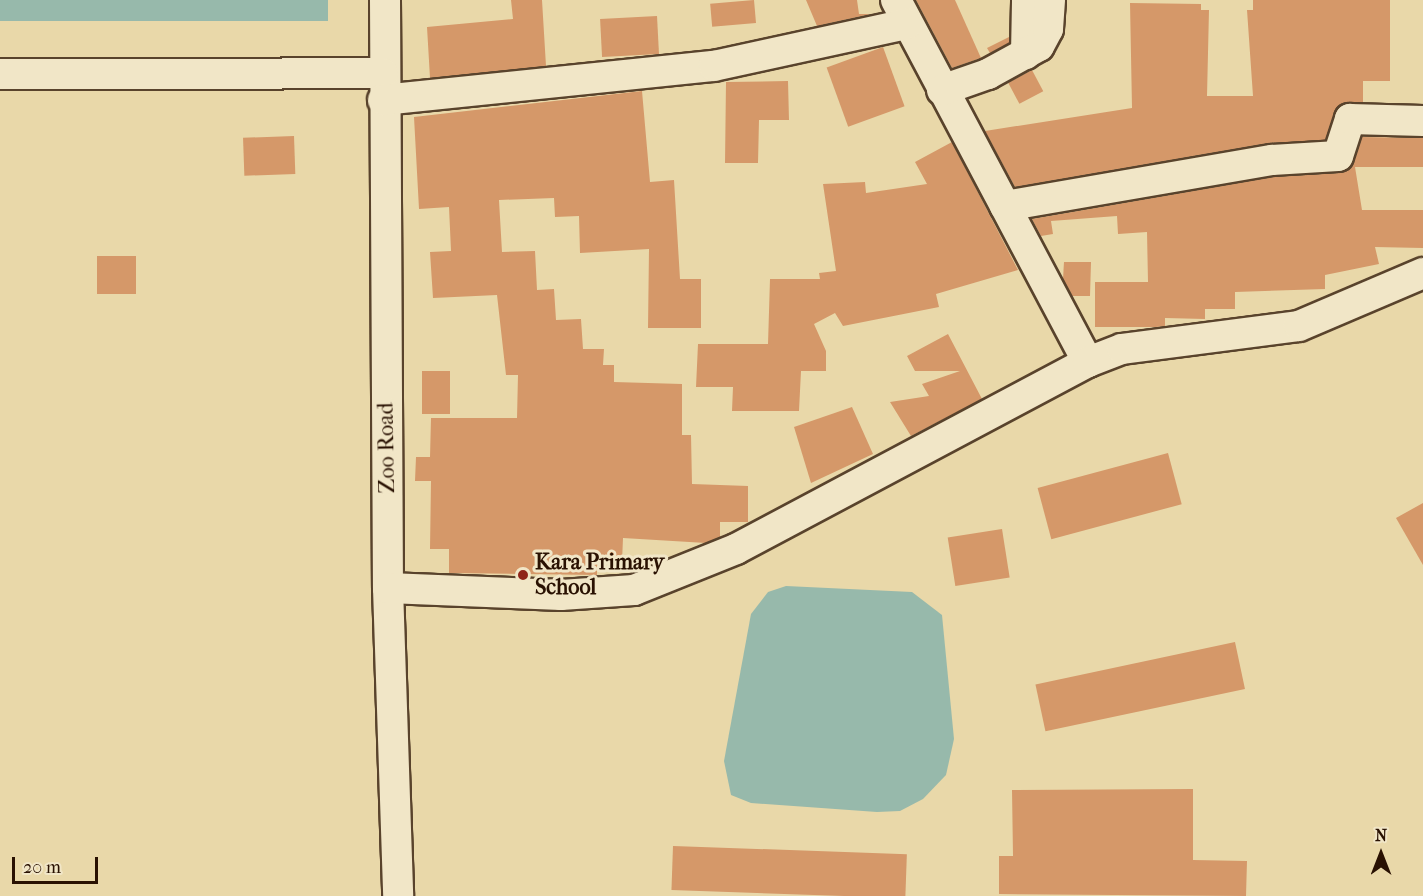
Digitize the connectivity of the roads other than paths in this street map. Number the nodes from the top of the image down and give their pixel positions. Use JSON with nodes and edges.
{"nodes":[{"id":1,"x":385,"y":0,"type":"edge"},
{"id":2,"x":1027,"y":0,"type":"edge"},
{"id":3,"x":1050,"y":0,"type":"edge"},
{"id":4,"x":901,"y":12,"type":"edge"},
{"id":5,"x":1026,"y":54,"type":"junction"},
{"id":6,"x":0,"y":74,"type":"edge"},
{"id":7,"x":383,"y":87,"type":"junction"},
{"id":8,"x":942,"y":90,"type":"junction"},
{"id":9,"x":1423,"y":121,"type":"edge"},
{"id":10,"x":1005,"y":206,"type":"junction"},
{"id":11,"x":1423,"y":273,"type":"edge"},
{"id":12,"x":1088,"y":362,"type":"junction"},
{"id":13,"x":388,"y":588,"type":"junction"},
{"id":14,"x":398,"y":896,"type":"edge"}],
"edges":[{"from":1,"to":7,"type":"street","name":"Zoo Road"},
{"from":2,"to":5,"type":"street"},
{"from":3,"to":5,"type":"street"},
{"from":4,"to":7,"type":"street"},
{"from":4,"to":8,"type":"street"},
{"from":5,"to":8,"type":"street"},
{"from":6,"to":7,"type":"street"},
{"from":7,"to":13,"type":"street","name":"Zoo Road"},
{"from":8,"to":10,"type":"street"},
{"from":9,"to":10,"type":"street"},
{"from":10,"to":12,"type":"street"},
{"from":11,"to":12,"type":"street"},
{"from":12,"to":13,"type":"street"},
{"from":13,"to":14,"type":"street","name":"Zoo Road"}]}
